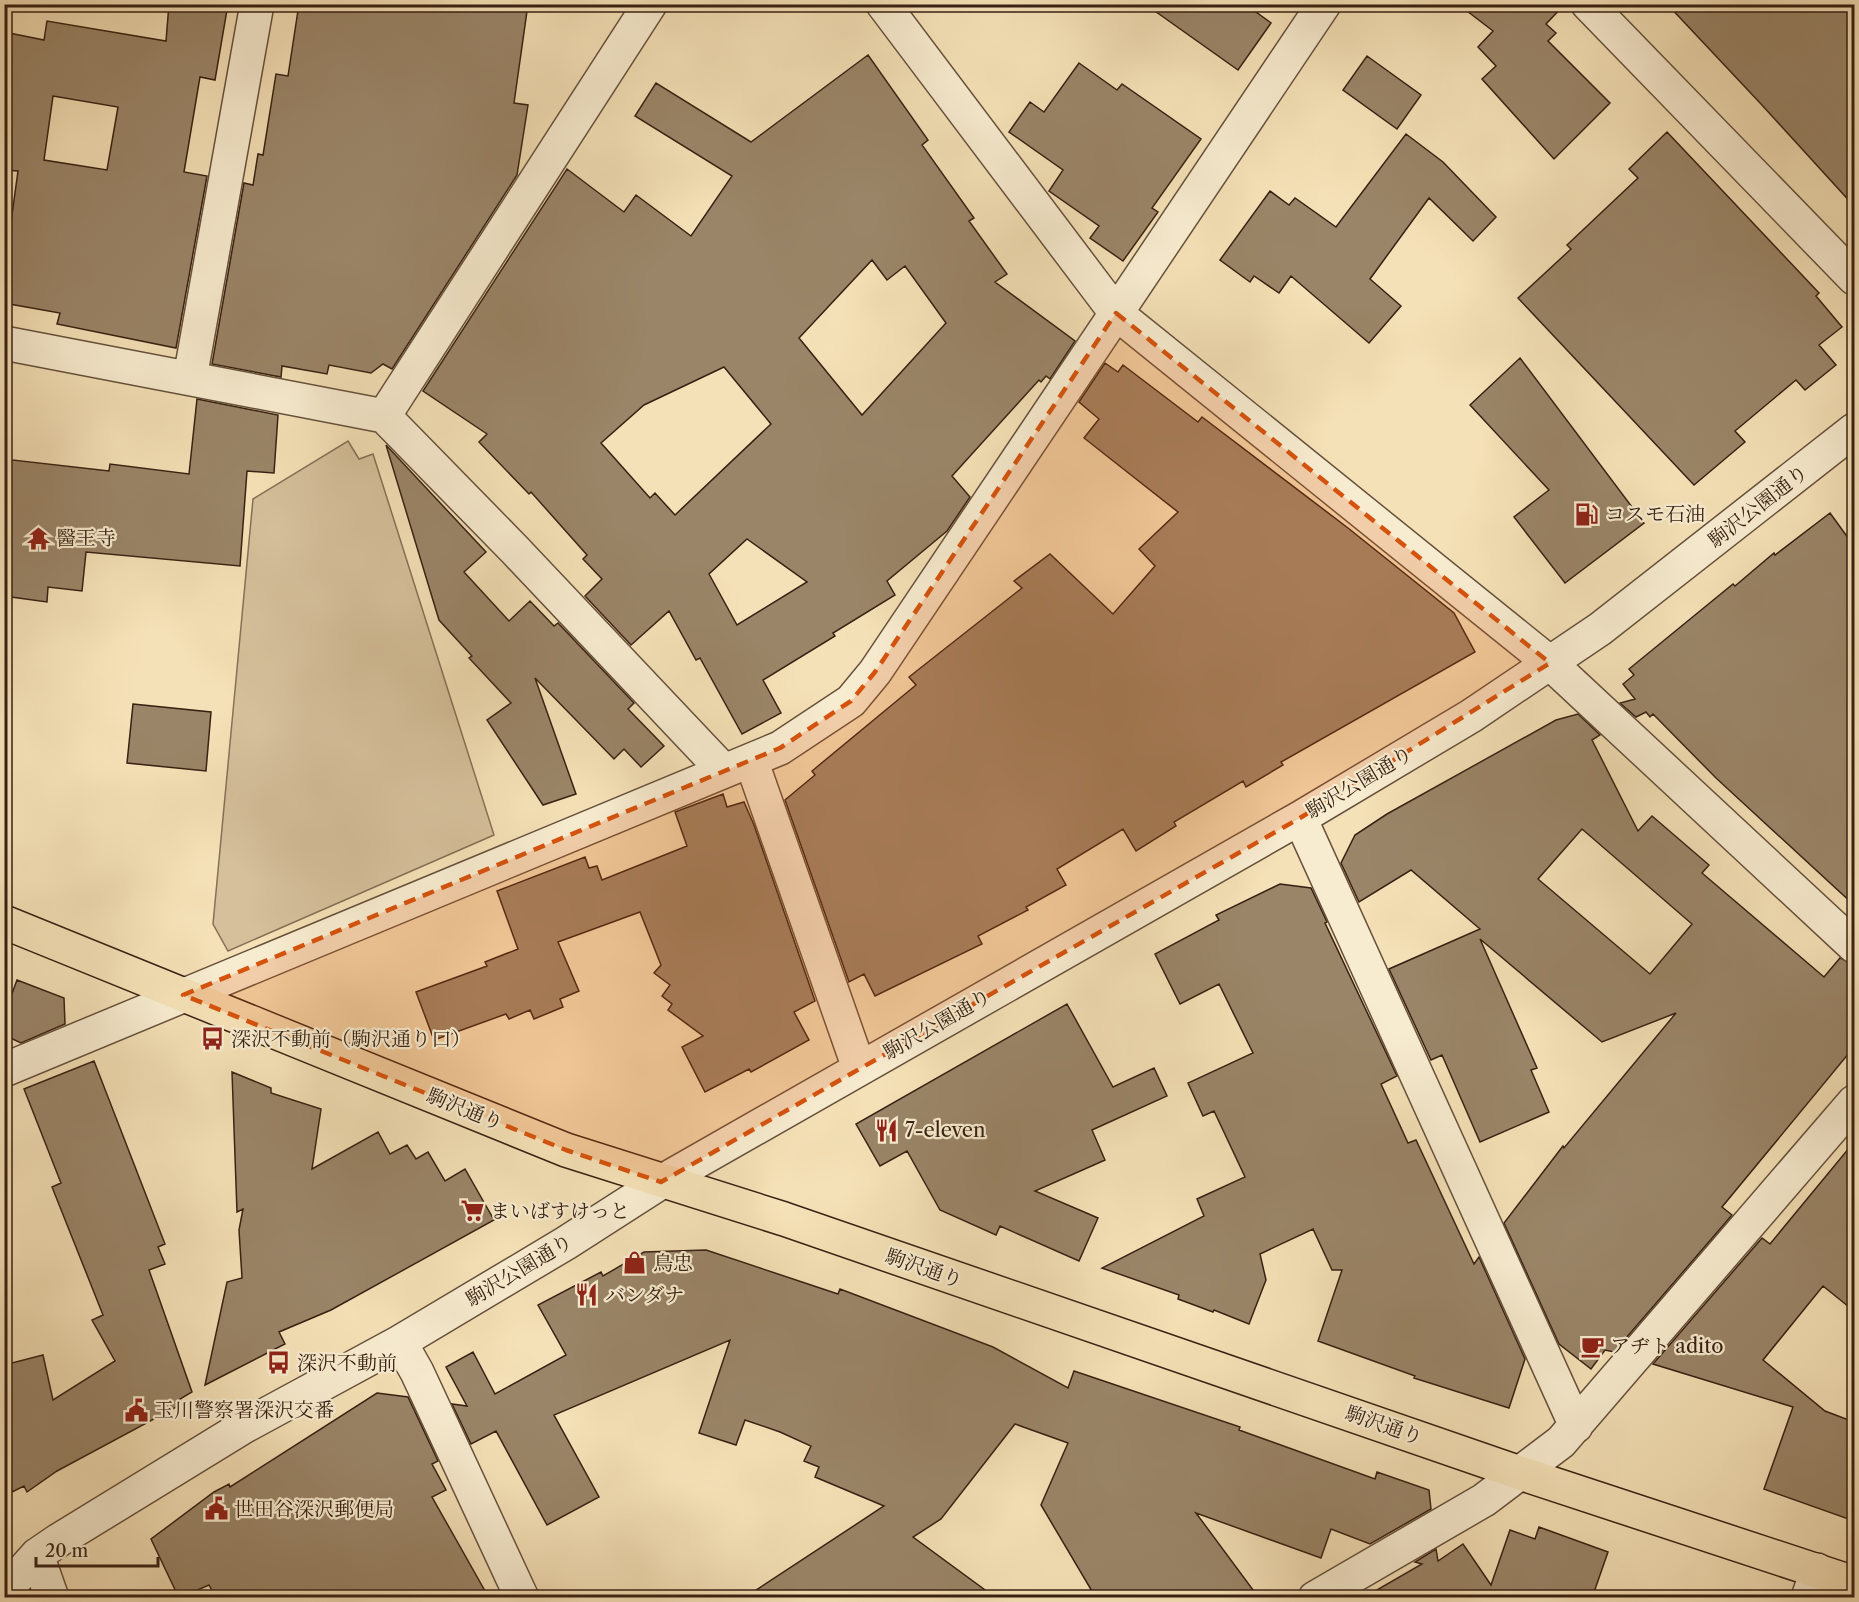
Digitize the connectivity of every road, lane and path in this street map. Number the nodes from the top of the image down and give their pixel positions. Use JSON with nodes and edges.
{"nodes":[{"id":1,"x":257,"y":4,"type":"edge"},
{"id":2,"x":650,"y":4,"type":"edge"},
{"id":3,"x":883,"y":4,"type":"edge"},
{"id":4,"x":1324,"y":4,"type":"edge"},
{"id":5,"x":1588,"y":4,"type":"edge"},
{"id":6,"x":1854,"y":278,"type":"edge"},
{"id":7,"x":1116,"y":313,"type":"junction"},
{"id":8,"x":4,"y":343,"type":"edge"},
{"id":9,"x":190,"y":378,"type":"junction"},
{"id":10,"x":384,"y":416,"type":"junction"},
{"id":11,"x":1854,"y":430,"type":"edge"},
{"id":12,"x":1550,"y":663,"type":"junction"},
{"id":13,"x":738,"y":766,"type":"junction"},
{"id":14,"x":1300,"y":818,"type":"junction"},
{"id":15,"x":4,"y":922,"type":"edge"},
{"id":16,"x":1854,"y":946,"type":"edge"},
{"id":17,"x":183,"y":995,"type":"junction"},
{"id":18,"x":859,"y":1068,"type":"junction"},
{"id":19,"x":4,"y":1070,"type":"edge"},
{"id":20,"x":1854,"y":1102,"type":"edge"},
{"id":21,"x":661,"y":1182,"type":"junction"},
{"id":22,"x":400,"y":1342,"type":"junction"},
{"id":23,"x":1576,"y":1426,"type":"junction"},
{"id":24,"x":1520,"y":1473,"type":"junction"},
{"id":25,"x":37,"y":1555,"type":"junction"},
{"id":26,"x":4,"y":1564,"type":"edge"},
{"id":27,"x":1854,"y":1583,"type":"edge"},
{"id":28,"x":1813,"y":1584,"type":"edge"},
{"id":29,"x":4,"y":1592,"type":"edge"},
{"id":30,"x":52,"y":1598,"type":"edge"},
{"id":31,"x":522,"y":1598,"type":"edge"},
{"id":32,"x":1314,"y":1598,"type":"edge"}],
"edges":[{"from":1,"to":9,"type":"street"},
{"from":2,"to":10,"type":"street"},
{"from":3,"to":7,"type":"street"},
{"from":4,"to":7,"type":"street"},
{"from":5,"to":6,"type":"street"},
{"from":7,"to":12,"type":"street"},
{"from":7,"to":13,"type":"street"},
{"from":8,"to":9,"type":"street"},
{"from":9,"to":10,"type":"street"},
{"from":10,"to":13,"type":"street"},
{"from":11,"to":12,"type":"street","name":"駒沢公園通り"},
{"from":12,"to":14,"type":"street","name":"駒沢公園通り"},
{"from":12,"to":16,"type":"street"},
{"from":13,"to":17,"type":"street"},
{"from":13,"to":18,"type":"street"},
{"from":14,"to":18,"type":"street","name":"駒沢公園通り"},
{"from":14,"to":23,"type":"street"},
{"from":15,"to":17,"type":"main road","name":"駒沢通り"},
{"from":17,"to":19,"type":"street"},
{"from":17,"to":21,"type":"main road","name":"駒沢通り"},
{"from":18,"to":21,"type":"street","name":"駒沢公園通り"},
{"from":20,"to":23,"type":"street"},
{"from":21,"to":22,"type":"street","name":"駒沢公園通り"},
{"from":21,"to":24,"type":"main road","name":"駒沢通り"},
{"from":22,"to":25,"type":"street","name":"駒沢公園通り"},
{"from":22,"to":31,"type":"street"},
{"from":23,"to":24,"type":"street"},
{"from":24,"to":28,"type":"main road","name":"駒沢通り"},
{"from":24,"to":32,"type":"street"},
{"from":25,"to":26,"type":"street"},
{"from":25,"to":29,"type":"street","name":"駒沢公園通り"},
{"from":25,"to":30,"type":"street"},
{"from":27,"to":28,"type":"main road","name":"駒沢通り"}]}
